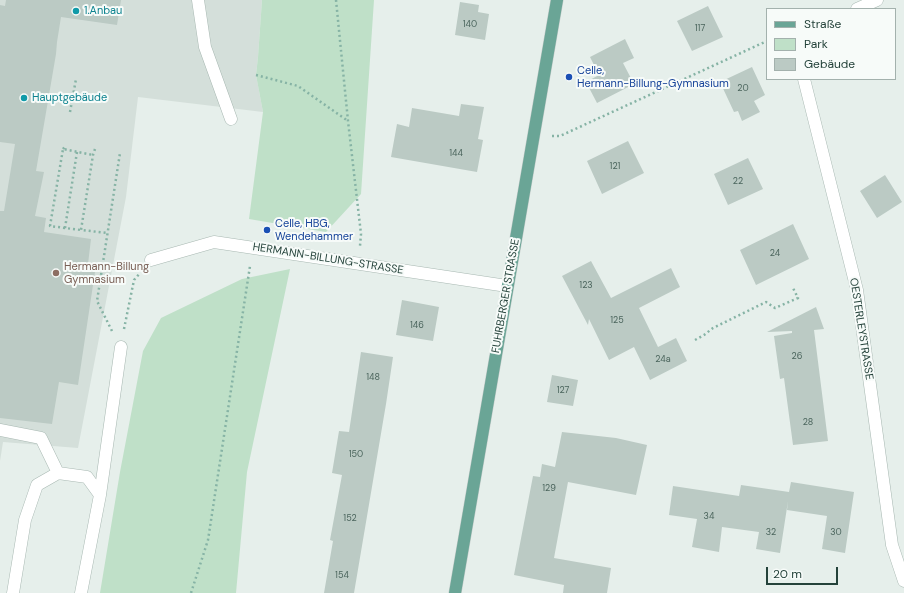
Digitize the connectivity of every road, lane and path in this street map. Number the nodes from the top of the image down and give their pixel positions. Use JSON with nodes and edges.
{"nodes":[{"id":1,"x":198,"y":0,"type":"edge"},
{"id":2,"x":336,"y":0,"type":"edge"},
{"id":3,"x":557,"y":0,"type":"edge"},
{"id":4,"x":877,"y":0,"type":"edge"},
{"id":5,"x":859,"y":8,"type":"edge"},
{"id":6,"x":766,"y":41,"type":"edge"},
{"id":7,"x":256,"y":74,"type":"dead end"},
{"id":8,"x":76,"y":79,"type":"dead end"},
{"id":9,"x":804,"y":80,"type":"edge"},
{"id":10,"x":70,"y":112,"type":"dead end"},
{"id":11,"x":231,"y":119,"type":"dead end"},
{"id":12,"x":348,"y":121,"type":"junction"},
{"id":13,"x":534,"y":135,"type":"junction"},
{"id":14,"x":66,"y":145,"type":"dead end"},
{"id":15,"x":63,"y":149,"type":"junction"},
{"id":16,"x":95,"y":149,"type":"dead end"},
{"id":17,"x":77,"y":152,"type":"junction"},
{"id":18,"x":120,"y":153,"type":"dead end"},
{"id":19,"x":93,"y":155,"type":"junction"},
{"id":20,"x":65,"y":228,"type":"junction"},
{"id":21,"x":81,"y":230,"type":"junction"},
{"id":22,"x":108,"y":233,"type":"junction"},
{"id":23,"x":253,"y":248,"type":"junction"},
{"id":24,"x":151,"y":260,"type":"joint"},
{"id":25,"x":359,"y":264,"type":"junction"},
{"id":26,"x":507,"y":286,"type":"junction"},
{"id":27,"x":793,"y":288,"type":"dead end"},
{"id":28,"x":695,"y":340,"type":"dead end"},
{"id":29,"x":121,"y":347,"type":"junction"},
{"id":30,"x":0,"y":430,"type":"edge"},
{"id":31,"x":58,"y":472,"type":"junction"},
{"id":32,"x":100,"y":495,"type":"junction"},
{"id":33,"x":904,"y":581,"type":"edge"},
{"id":34,"x":13,"y":593,"type":"edge"},
{"id":35,"x":81,"y":593,"type":"edge"},
{"id":36,"x":191,"y":593,"type":"edge"},
{"id":37,"x":455,"y":593,"type":"edge"}],
"edges":[{"from":1,"to":11,"type":"street"},
{"from":2,"to":12,"type":"path"},
{"from":3,"to":13,"type":"main road","name":"FUHRBERGER STRASSE"},
{"from":4,"to":5,"type":"street"},
{"from":6,"to":13,"type":"path"},
{"from":7,"to":12,"type":"path"},
{"from":8,"to":10,"type":"path"},
{"from":9,"to":33,"type":"street","name":"OESTERLEYSTRASSE"},
{"from":12,"to":25,"type":"path"},
{"from":13,"to":26,"type":"main road","name":"FUHRBERGER STRASSE"},
{"from":14,"to":15,"type":"path"},
{"from":15,"to":17,"type":"path"},
{"from":15,"to":20,"type":"path"},
{"from":16,"to":19,"type":"path"},
{"from":17,"to":19,"type":"path"},
{"from":17,"to":20,"type":"path"},
{"from":18,"to":22,"type":"path"},
{"from":19,"to":21,"type":"path"},
{"from":20,"to":21,"type":"path"},
{"from":21,"to":22,"type":"path"},
{"from":22,"to":29,"type":"path"},
{"from":23,"to":24,"type":"street","name":"HERMANN-BILLUNG-STRASSE"},
{"from":23,"to":25,"type":"street","name":"HERMANN-BILLUNG-STRASSE"},
{"from":23,"to":36,"type":"path"},
{"from":24,"to":29,"type":"path"},
{"from":25,"to":26,"type":"street","name":"HERMANN-BILLUNG-STRASSE"},
{"from":26,"to":37,"type":"main road","name":"FUHRBERGER STRASSE"},
{"from":27,"to":28,"type":"path"},
{"from":29,"to":32,"type":"street"},
{"from":30,"to":31,"type":"street"},
{"from":31,"to":32,"type":"street"},
{"from":31,"to":34,"type":"street"},
{"from":32,"to":35,"type":"street"}]}
